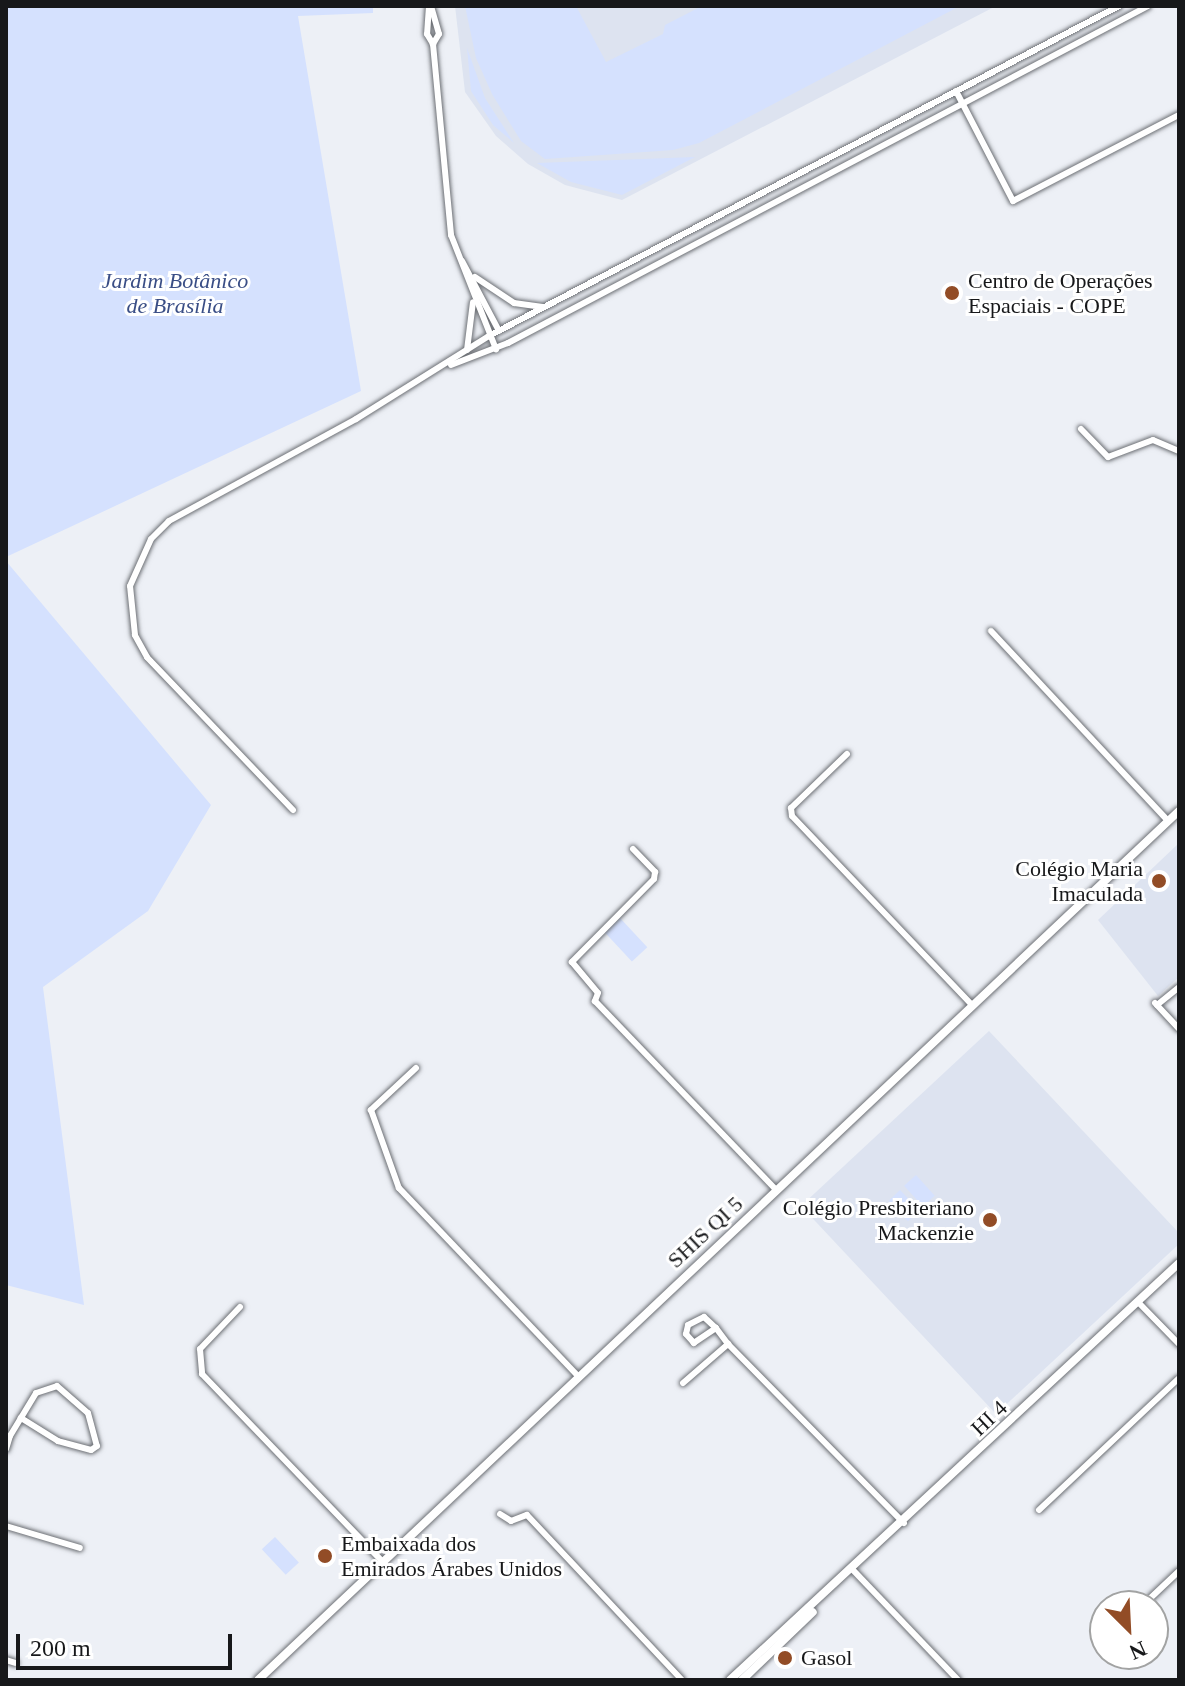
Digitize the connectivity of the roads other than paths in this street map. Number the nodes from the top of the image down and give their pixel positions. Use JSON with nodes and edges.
{"nodes":[{"id":1,"x":430,"y":6,"type":"edge"},
{"id":2,"x":1119,"y":6,"type":"edge"},
{"id":3,"x":1148,"y":6,"type":"edge"},
{"id":4,"x":433,"y":44,"type":"junction"},
{"id":5,"x":979,"y":80,"type":"junction"},
{"id":6,"x":956,"y":91,"type":"junction"},
{"id":7,"x":986,"y":92,"type":"junction"},
{"id":8,"x":963,"y":104,"type":"junction"},
{"id":9,"x":1179,"y":115,"type":"edge"},
{"id":10,"x":903,"y":119,"type":"junction"},
{"id":11,"x":910,"y":132,"type":"junction"},
{"id":12,"x":456,"y":254,"type":"junction"},
{"id":13,"x":474,"y":276,"type":"junction"},
{"id":14,"x":473,"y":298,"type":"junction"},
{"id":15,"x":546,"y":306,"type":"junction"},
{"id":16,"x":499,"y":331,"type":"junction"},
{"id":17,"x":489,"y":336,"type":"junction"},
{"id":18,"x":496,"y":349,"type":"junction"},
{"id":19,"x":467,"y":350,"type":"junction"},
{"id":20,"x":440,"y":369,"type":"junction"},
{"id":21,"x":1081,"y":429,"type":"dead end"},
{"id":22,"x":1179,"y":451,"type":"edge"},
{"id":23,"x":991,"y":631,"type":"dead end"},
{"id":24,"x":847,"y":754,"type":"dead end"},
{"id":25,"x":293,"y":810,"type":"dead end"},
{"id":26,"x":1179,"y":811,"type":"edge"},
{"id":27,"x":1168,"y":821,"type":"junction"},
{"id":28,"x":633,"y":849,"type":"dead end"},
{"id":29,"x":1179,"y":987,"type":"edge"},
{"id":30,"x":971,"y":1004,"type":"junction"},
{"id":31,"x":1179,"y":1029,"type":"edge"},
{"id":32,"x":416,"y":1068,"type":"dead end"},
{"id":33,"x":776,"y":1190,"type":"junction"},
{"id":34,"x":1179,"y":1263,"type":"edge"},
{"id":35,"x":1138,"y":1302,"type":"junction"},
{"id":36,"x":240,"y":1307,"type":"dead end"},
{"id":37,"x":716,"y":1328,"type":"junction"},
{"id":38,"x":728,"y":1344,"type":"junction"},
{"id":39,"x":1179,"y":1344,"type":"edge"},
{"id":40,"x":578,"y":1376,"type":"junction"},
{"id":41,"x":1179,"y":1378,"type":"edge"},
{"id":42,"x":683,"y":1383,"type":"dead end"},
{"id":43,"x":21,"y":1418,"type":"junction"},
{"id":44,"x":6,"y":1449,"type":"edge"},
{"id":45,"x":1039,"y":1510,"type":"dead end"},
{"id":46,"x":500,"y":1514,"type":"dead end"},
{"id":47,"x":904,"y":1523,"type":"junction"},
{"id":48,"x":6,"y":1526,"type":"edge"},
{"id":49,"x":80,"y":1548,"type":"dead end"},
{"id":50,"x":383,"y":1562,"type":"junction"},
{"id":51,"x":853,"y":1570,"type":"junction"},
{"id":52,"x":1179,"y":1571,"type":"edge"},
{"id":53,"x":1159,"y":1590,"type":"edge"},
{"id":54,"x":823,"y":1599,"type":"junction"},
{"id":55,"x":6,"y":1660,"type":"edge"},
{"id":56,"x":16,"y":1663,"type":"dead end"},
{"id":57,"x":258,"y":1680,"type":"edge"},
{"id":58,"x":682,"y":1680,"type":"edge"},
{"id":59,"x":730,"y":1680,"type":"edge"},
{"id":60,"x":742,"y":1680,"type":"edge"},
{"id":61,"x":958,"y":1680,"type":"edge"}],
"edges":[{"from":1,"to":4,"type":"street"},
{"from":1,"to":4,"type":"street"},
{"from":2,"to":5,"type":"street"},
{"from":3,"to":7,"type":"street"},
{"from":4,"to":12,"type":"street"},
{"from":5,"to":6,"type":"street"},
{"from":5,"to":7,"type":"street"},
{"from":6,"to":8,"type":"street"},
{"from":6,"to":10,"type":"street"},
{"from":7,"to":8,"type":"street"},
{"from":8,"to":9,"type":"street"},
{"from":8,"to":11,"type":"street"},
{"from":10,"to":11,"type":"street"},
{"from":10,"to":15,"type":"street"},
{"from":11,"to":18,"type":"street"},
{"from":12,"to":13,"type":"street"},
{"from":12,"to":14,"type":"street"},
{"from":13,"to":15,"type":"street"},
{"from":13,"to":16,"type":"street"},
{"from":14,"to":17,"type":"street"},
{"from":14,"to":19,"type":"street"},
{"from":15,"to":16,"type":"street"},
{"from":16,"to":17,"type":"street"},
{"from":17,"to":18,"type":"street"},
{"from":17,"to":19,"type":"street"},
{"from":18,"to":20,"type":"street"},
{"from":19,"to":20,"type":"street"},
{"from":20,"to":25,"type":"street"},
{"from":21,"to":22,"type":"street"},
{"from":23,"to":27,"type":"street"},
{"from":24,"to":30,"type":"street"},
{"from":26,"to":27,"type":"street","name":"SHIS QI 5"},
{"from":27,"to":30,"type":"street","name":"SHIS QI 5"},
{"from":28,"to":33,"type":"street"},
{"from":29,"to":31,"type":"street"},
{"from":30,"to":33,"type":"street","name":"SHIS QI 5"},
{"from":32,"to":40,"type":"street"},
{"from":33,"to":40,"type":"street","name":"SHIS QI 5"},
{"from":34,"to":35,"type":"street","name":"HI 4"},
{"from":35,"to":39,"type":"street"},
{"from":35,"to":47,"type":"street","name":"HI 4"},
{"from":36,"to":50,"type":"street"},
{"from":37,"to":37,"type":"street"},
{"from":37,"to":38,"type":"street"},
{"from":38,"to":42,"type":"street"},
{"from":38,"to":47,"type":"street"},
{"from":40,"to":50,"type":"street","name":"SHIS QI 5"},
{"from":41,"to":45,"type":"street"},
{"from":43,"to":43,"type":"street"},
{"from":43,"to":44,"type":"street"},
{"from":46,"to":58,"type":"street"},
{"from":47,"to":51,"type":"street","name":"HI 4"},
{"from":48,"to":49,"type":"street"},
{"from":50,"to":57,"type":"street","name":"SHIS QI 5"},
{"from":51,"to":54,"type":"street","name":"HI 4"},
{"from":51,"to":61,"type":"street"},
{"from":52,"to":53,"type":"street"},
{"from":54,"to":59,"type":"street","name":"HI 4"},
{"from":54,"to":60,"type":"street","name":"HI 4"},
{"from":55,"to":56,"type":"street"}]}
